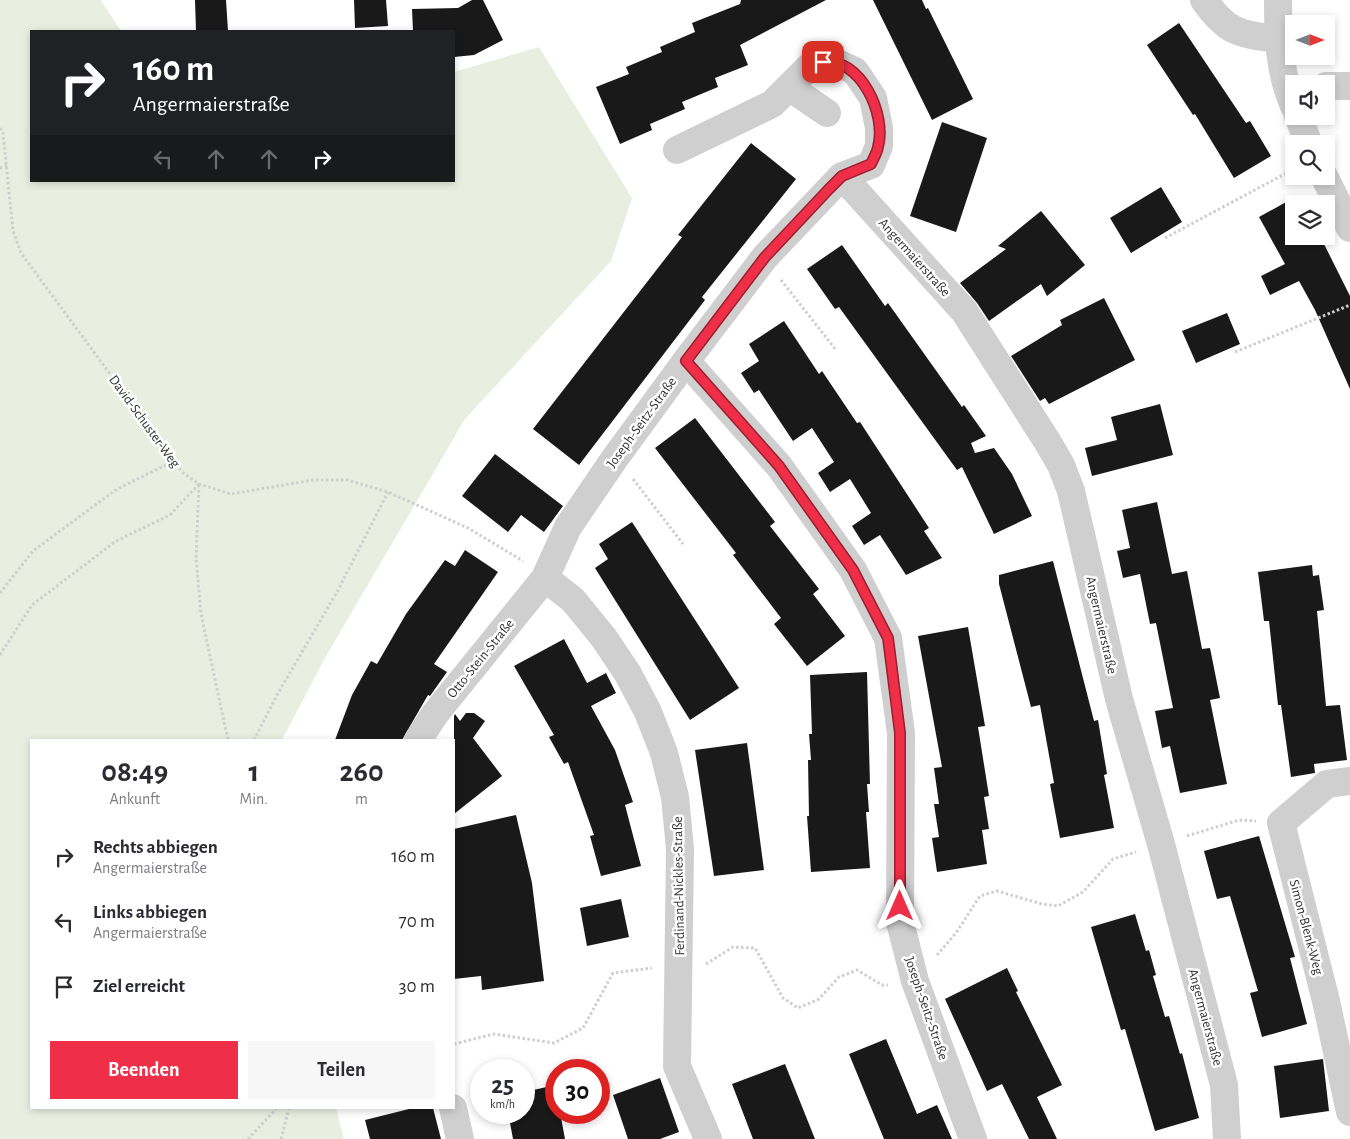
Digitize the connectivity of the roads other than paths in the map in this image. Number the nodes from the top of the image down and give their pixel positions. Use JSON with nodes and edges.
{"nodes":[{"id":1,"x":1204,"y":0,"type":"edge"},
{"id":2,"x":1278,"y":0,"type":"edge"},
{"id":3,"x":1278,"y":39,"type":"junction"},
{"id":4,"x":1287,"y":75,"type":"edge"},
{"id":5,"x":1335,"y":86,"type":"edge"},
{"id":6,"x":1350,"y":86,"type":"edge"},
{"id":7,"x":789,"y":88,"type":"junction"},
{"id":8,"x":827,"y":113,"type":"dead end"},
{"id":9,"x":677,"y":150,"type":"dead end"},
{"id":10,"x":842,"y":176,"type":"junction"},
{"id":11,"x":1328,"y":185,"type":"edge"},
{"id":12,"x":1350,"y":228,"type":"edge"},
{"id":13,"x":686,"y":361,"type":"junction"},
{"id":14,"x":545,"y":578,"type":"junction"},
{"id":15,"x":419,"y":739,"type":"edge"},
{"id":16,"x":1350,"y":781,"type":"edge"},
{"id":17,"x":453,"y":1109,"type":"edge"},
{"id":18,"x":1350,"y":1112,"type":"edge"},
{"id":19,"x":460,"y":1139,"type":"edge"},
{"id":20,"x":708,"y":1139,"type":"edge"},
{"id":21,"x":973,"y":1139,"type":"edge"},
{"id":22,"x":1227,"y":1139,"type":"edge"}],
"edges":[{"from":1,"to":3,"type":"street"},
{"from":2,"to":3,"type":"street"},
{"from":3,"to":4,"type":"street"},
{"from":5,"to":6,"type":"street"},
{"from":7,"to":8,"type":"street"},
{"from":7,"to":9,"type":"street"},
{"from":7,"to":10,"type":"street"},
{"from":10,"to":13,"type":"street"},
{"from":10,"to":22,"type":"street","name":"Angermaierstraße"},
{"from":11,"to":12,"type":"street"},
{"from":13,"to":14,"type":"street","name":"Joseph-Seitz-Straße"},
{"from":13,"to":21,"type":"street","name":"Joseph-Seitz-Straße"},
{"from":14,"to":15,"type":"street","name":"Otto-Stein-Straße"},
{"from":14,"to":20,"type":"street","name":"Ferdinand-Nickles-Straße"},
{"from":16,"to":18,"type":"street","name":"Simon-Blenk-Weg"},
{"from":17,"to":19,"type":"street"}]}
